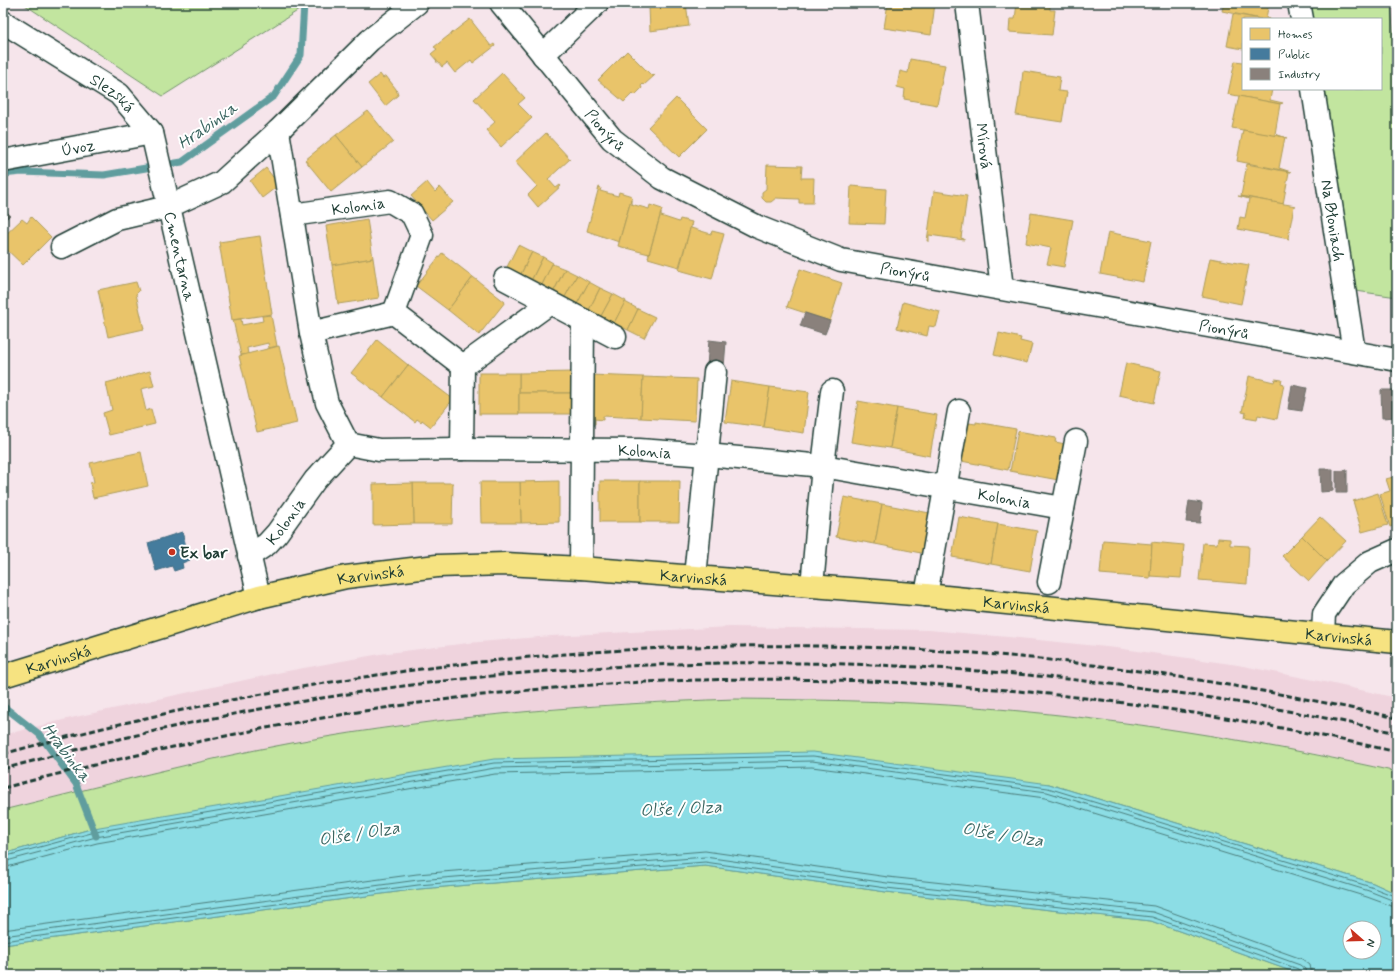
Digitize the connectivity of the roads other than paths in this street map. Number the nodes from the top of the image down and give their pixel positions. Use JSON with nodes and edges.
{"nodes":[{"id":1,"x":417,"y":3,"type":"edge"},
{"id":2,"x":501,"y":3,"type":"edge"},
{"id":3,"x":597,"y":3,"type":"edge"},
{"id":4,"x":967,"y":3,"type":"edge"},
{"id":5,"x":1299,"y":3,"type":"edge"},
{"id":6,"x":1302,"y":18,"type":"edge"},
{"id":7,"x":3,"y":22,"type":"edge"},
{"id":8,"x":543,"y":55,"type":"junction"},
{"id":9,"x":1313,"y":90,"type":"edge"},
{"id":10,"x":278,"y":131,"type":"junction"},
{"id":11,"x":154,"y":142,"type":"junction"},
{"id":12,"x":3,"y":161,"type":"edge"},
{"id":13,"x":167,"y":200,"type":"junction"},
{"id":14,"x":292,"y":215,"type":"junction"},
{"id":15,"x":62,"y":247,"type":"dead end"},
{"id":16,"x":505,"y":279,"type":"dead end"},
{"id":17,"x":1002,"y":288,"type":"junction"},
{"id":18,"x":550,"y":303,"type":"junction"},
{"id":19,"x":394,"y":313,"type":"junction"},
{"id":20,"x":583,"y":320,"type":"junction"},
{"id":21,"x":311,"y":333,"type":"junction"},
{"id":22,"x":615,"y":337,"type":"dead end"},
{"id":23,"x":1354,"y":352,"type":"junction"},
{"id":24,"x":1397,"y":360,"type":"edge"},
{"id":25,"x":463,"y":366,"type":"junction"},
{"id":26,"x":715,"y":372,"type":"dead end"},
{"id":27,"x":832,"y":391,"type":"dead end"},
{"id":28,"x":959,"y":411,"type":"dead end"},
{"id":29,"x":1076,"y":441,"type":"dead end"},
{"id":30,"x":348,"y":444,"type":"junction"},
{"id":31,"x":462,"y":449,"type":"junction"},
{"id":32,"x":582,"y":450,"type":"junction"},
{"id":33,"x":707,"y":456,"type":"junction"},
{"id":34,"x":823,"y":466,"type":"junction"},
{"id":35,"x":945,"y":488,"type":"junction"},
{"id":36,"x":1063,"y":508,"type":"junction"},
{"id":37,"x":1397,"y":550,"type":"edge"},
{"id":38,"x":249,"y":556,"type":"junction"},
{"id":39,"x":581,"y":568,"type":"junction"},
{"id":40,"x":695,"y":577,"type":"junction"},
{"id":41,"x":1049,"y":582,"type":"dead end"},
{"id":42,"x":812,"y":586,"type":"junction"},
{"id":43,"x":926,"y":595,"type":"junction"},
{"id":44,"x":259,"y":597,"type":"junction"},
{"id":45,"x":1323,"y":634,"type":"junction"},
{"id":46,"x":1397,"y":642,"type":"edge"},
{"id":47,"x":9,"y":674,"type":"edge"}],
"edges":[{"from":1,"to":10,"type":"street","name":"Cmentarna"},
{"from":2,"to":8,"type":"street","name":"Pionýrů"},
{"from":3,"to":8,"type":"street"},
{"from":4,"to":17,"type":"street","name":"Mírová"},
{"from":5,"to":6,"type":"street"},
{"from":7,"to":11,"type":"street","name":"Slezská"},
{"from":8,"to":17,"type":"street","name":"Pionýrů"},
{"from":9,"to":23,"type":"street","name":"Na Błoniach"},
{"from":10,"to":13,"type":"street","name":"Cmentarna"},
{"from":10,"to":14,"type":"street"},
{"from":11,"to":12,"type":"street","name":"Úvoz"},
{"from":11,"to":13,"type":"street","name":"Slezská"},
{"from":13,"to":15,"type":"street"},
{"from":13,"to":38,"type":"street","name":"Cmentarna"},
{"from":14,"to":19,"type":"street","name":"Kolonia"},
{"from":14,"to":21,"type":"street"},
{"from":16,"to":18,"type":"street"},
{"from":17,"to":23,"type":"street","name":"Pionýrů"},
{"from":18,"to":20,"type":"street"},
{"from":18,"to":25,"type":"street"},
{"from":19,"to":21,"type":"street"},
{"from":19,"to":25,"type":"street"},
{"from":20,"to":22,"type":"street"},
{"from":20,"to":32,"type":"street"},
{"from":21,"to":30,"type":"street"},
{"from":23,"to":24,"type":"street","name":"Pionýrů"},
{"from":25,"to":31,"type":"street"},
{"from":26,"to":33,"type":"street"},
{"from":27,"to":34,"type":"street"},
{"from":28,"to":35,"type":"street"},
{"from":29,"to":36,"type":"street"},
{"from":30,"to":31,"type":"street","name":"Kolonia"},
{"from":30,"to":38,"type":"street","name":"Kolonia"},
{"from":31,"to":32,"type":"street","name":"Kolonia"},
{"from":32,"to":33,"type":"street","name":"Kolonia"},
{"from":32,"to":39,"type":"street"},
{"from":33,"to":34,"type":"street","name":"Kolonia"},
{"from":33,"to":40,"type":"street"},
{"from":34,"to":35,"type":"street","name":"Kolonia"},
{"from":34,"to":42,"type":"street"},
{"from":35,"to":36,"type":"street","name":"Kolonia"},
{"from":35,"to":43,"type":"street"},
{"from":36,"to":41,"type":"street"},
{"from":37,"to":45,"type":"street"},
{"from":38,"to":44,"type":"street","name":"Cmentarna"},
{"from":39,"to":40,"type":"main road","name":"Karvinská"},
{"from":39,"to":44,"type":"main road","name":"Karvinská"},
{"from":40,"to":42,"type":"main road","name":"Karvinská"},
{"from":42,"to":43,"type":"main road","name":"Karvinská"},
{"from":43,"to":45,"type":"main road","name":"Karvinská"},
{"from":44,"to":47,"type":"main road","name":"Karvinská"},
{"from":45,"to":46,"type":"main road","name":"Karvinská"}]}
